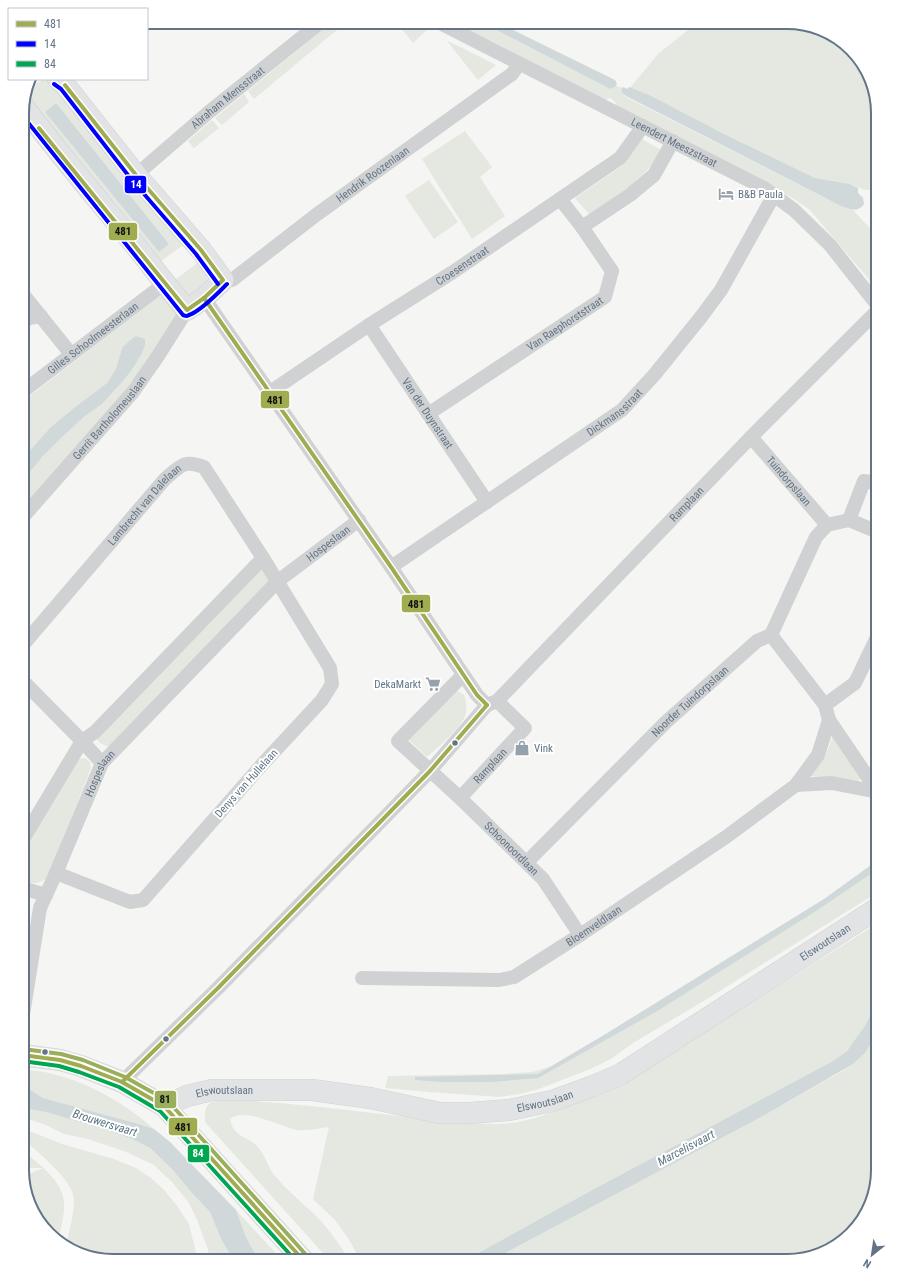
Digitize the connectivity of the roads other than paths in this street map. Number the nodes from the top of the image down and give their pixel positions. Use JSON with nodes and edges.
{"nodes":[{"id":1,"x":312,"y":29,"type":"edge"},
{"id":2,"x":452,"y":29,"type":"edge"},
{"id":3,"x":519,"y":64,"type":"junction"},
{"id":4,"x":59,"y":80,"type":"edge"},
{"id":5,"x":29,"y":114,"type":"edge"},
{"id":6,"x":643,"y":126,"type":"junction"},
{"id":7,"x":673,"y":141,"type":"junction"},
{"id":8,"x":136,"y":175,"type":"junction"},
{"id":9,"x":774,"y":195,"type":"junction"},
{"id":10,"x":560,"y":199,"type":"junction"},
{"id":11,"x":582,"y":227,"type":"junction"},
{"id":12,"x":223,"y":280,"type":"junction"},
{"id":13,"x":164,"y":284,"type":"junction"},
{"id":14,"x":871,"y":297,"type":"edge"},
{"id":15,"x":204,"y":298,"type":"junction"},
{"id":16,"x":29,"y":301,"type":"edge"},
{"id":17,"x":187,"y":310,"type":"junction"},
{"id":18,"x":41,"y":316,"type":"junction"},
{"id":19,"x":871,"y":317,"type":"edge"},
{"id":20,"x":29,"y":318,"type":"edge"},
{"id":21,"x":369,"y":325,"type":"junction"},
{"id":22,"x":71,"y":354,"type":"junction"},
{"id":23,"x":29,"y":387,"type":"edge"},
{"id":24,"x":270,"y":392,"type":"junction"},
{"id":25,"x":428,"y":414,"type":"junction"},
{"id":26,"x":751,"y":437,"type":"junction"},
{"id":27,"x":871,"y":482,"type":"edge"},
{"id":28,"x":487,"y":502,"type":"junction"},
{"id":29,"x":29,"y":510,"type":"edge"},
{"id":30,"x":359,"y":520,"type":"junction"},
{"id":31,"x":849,"y":520,"type":"junction"},
{"id":32,"x":828,"y":525,"type":"junction"},
{"id":33,"x":871,"y":526,"type":"edge"},
{"id":34,"x":263,"y":558,"type":"junction"},
{"id":35,"x":391,"y":568,"type":"junction"},
{"id":36,"x":278,"y":581,"type":"junction"},
{"id":37,"x":771,"y":635,"type":"junction"},
{"id":38,"x":29,"y":638,"type":"edge"},
{"id":39,"x":871,"y":650,"type":"edge"},
{"id":40,"x":463,"y":675,"type":"junction"},
{"id":41,"x":29,"y":687,"type":"edge"},
{"id":42,"x":492,"y":703,"type":"junction"},
{"id":43,"x":825,"y":705,"type":"junction"},
{"id":44,"x":829,"y":720,"type":"junction"},
{"id":45,"x":82,"y":741,"type":"junction"},
{"id":46,"x":102,"y":762,"type":"junction"},
{"id":47,"x":430,"y":772,"type":"junction"},
{"id":48,"x":871,"y":782,"type":"edge"},
{"id":49,"x":796,"y":785,"type":"junction"},
{"id":50,"x":871,"y":791,"type":"edge"},
{"id":51,"x":460,"y":798,"type":"junction"},
{"id":52,"x":29,"y":829,"type":"edge"},
{"id":53,"x":527,"y":862,"type":"junction"},
{"id":54,"x":56,"y":874,"type":"junction"},
{"id":55,"x":29,"y":890,"type":"edge"},
{"id":56,"x":46,"y":895,"type":"junction"},
{"id":57,"x":871,"y":913,"type":"edge"},
{"id":58,"x":580,"y":935,"type":"junction"},
{"id":59,"x":29,"y":978,"type":"edge"},
{"id":60,"x":362,"y":978,"type":"dead end"},
{"id":61,"x":29,"y":1056,"type":"edge"},
{"id":62,"x":122,"y":1082,"type":"junction"},
{"id":63,"x":164,"y":1106,"type":"junction"},
{"id":64,"x":298,"y":1254,"type":"edge"}],
"edges":[{"from":1,"to":8,"type":"street","name":"Abraham Mensstraat"},
{"from":2,"to":3,"type":"street","name":"Leendert Meeszstraat"},
{"from":3,"to":6,"type":"street","name":"Leendert Meeszstraat"},
{"from":3,"to":12,"type":"street","name":"Hendrik Roozenlaan"},
{"from":4,"to":8,"type":"street"},
{"from":5,"to":13,"type":"street"},
{"from":6,"to":7,"type":"street","name":"Leendert Meeszstraat"},
{"from":6,"to":10,"type":"street","name":"Croesenstraat"},
{"from":7,"to":9,"type":"street","name":"Leendert Meeszstraat"},
{"from":7,"to":11,"type":"street"},
{"from":8,"to":12,"type":"street"},
{"from":9,"to":14,"type":"street","name":"Leendert Meeszstraat"},
{"from":9,"to":28,"type":"street","name":"Dickmansstraat"},
{"from":10,"to":11,"type":"street","name":"Van Raephorststraat"},
{"from":10,"to":21,"type":"street","name":"Croesenstraat"},
{"from":11,"to":25,"type":"street","name":"Van Raephorststraat"},
{"from":12,"to":15,"type":"street"},
{"from":13,"to":17,"type":"street"},
{"from":13,"to":22,"type":"street","name":"Gilles Schoolmeesterlaan"},
{"from":15,"to":17,"type":"street"},
{"from":15,"to":24,"type":"street"},
{"from":16,"to":18,"type":"street"},
{"from":17,"to":29,"type":"street","name":"Gerrit Bartholomeuslaan"},
{"from":18,"to":20,"type":"street"},
{"from":18,"to":22,"type":"street"},
{"from":19,"to":26,"type":"street","name":"Ramplaan"},
{"from":21,"to":24,"type":"street","name":"Croesenstraat"},
{"from":21,"to":25,"type":"street","name":"Van der Duynstraat"},
{"from":22,"to":23,"type":"street","name":"Gilles Schoolmeesterlaan"},
{"from":24,"to":30,"type":"street"},
{"from":25,"to":28,"type":"street","name":"Van der Duynstraat"},
{"from":26,"to":32,"type":"street","name":"Tuindorpslaan"},
{"from":26,"to":42,"type":"street","name":"Ramplaan"},
{"from":27,"to":31,"type":"street"},
{"from":28,"to":35,"type":"street","name":"Dickmansstraat"},
{"from":30,"to":35,"type":"street"},
{"from":30,"to":36,"type":"street","name":"Hospeslaan"},
{"from":31,"to":32,"type":"street"},
{"from":31,"to":33,"type":"street"},
{"from":32,"to":37,"type":"street"},
{"from":34,"to":36,"type":"street"},
{"from":34,"to":38,"type":"street","name":"Lambrecht van Dalelaan"},
{"from":34,"to":45,"type":"street"},
{"from":35,"to":40,"type":"street"},
{"from":36,"to":46,"type":"street","name":"Hospeslaan"},
{"from":36,"to":54,"type":"street","name":"Denys van Hullelaan"},
{"from":37,"to":43,"type":"street"},
{"from":37,"to":53,"type":"street","name":"Noorder Tuindorpslaan"},
{"from":39,"to":43,"type":"street"},
{"from":40,"to":42,"type":"street"},
{"from":40,"to":47,"type":"street"},
{"from":41,"to":45,"type":"street"},
{"from":42,"to":47,"type":"street","name":"Ramplaan"},
{"from":42,"to":51,"type":"street","name":"Ramplaan"},
{"from":43,"to":44,"type":"street"},
{"from":44,"to":48,"type":"street"},
{"from":44,"to":49,"type":"street","name":"Bloemveldlaan"},
{"from":45,"to":46,"type":"street"},
{"from":45,"to":52,"type":"street"},
{"from":46,"to":54,"type":"street","name":"Hospeslaan"},
{"from":47,"to":51,"type":"street","name":"Schoonoordlaan"},
{"from":47,"to":62,"type":"street","name":"Ramplaan"},
{"from":49,"to":50,"type":"street"},
{"from":49,"to":58,"type":"street","name":"Bloemveldlaan"},
{"from":51,"to":53,"type":"street","name":"Schoonoordlaan"},
{"from":53,"to":58,"type":"street","name":"Schoonoordlaan"},
{"from":54,"to":56,"type":"street","name":"Hospeslaan"},
{"from":55,"to":56,"type":"street"},
{"from":56,"to":59,"type":"street","name":"Hospeslaan"},
{"from":57,"to":63,"type":"street","name":"Elswoutslaan"},
{"from":58,"to":60,"type":"street","name":"Bloemveldlaan"},
{"from":61,"to":62,"type":"street"},
{"from":62,"to":63,"type":"street"},
{"from":63,"to":64,"type":"street"}]}
